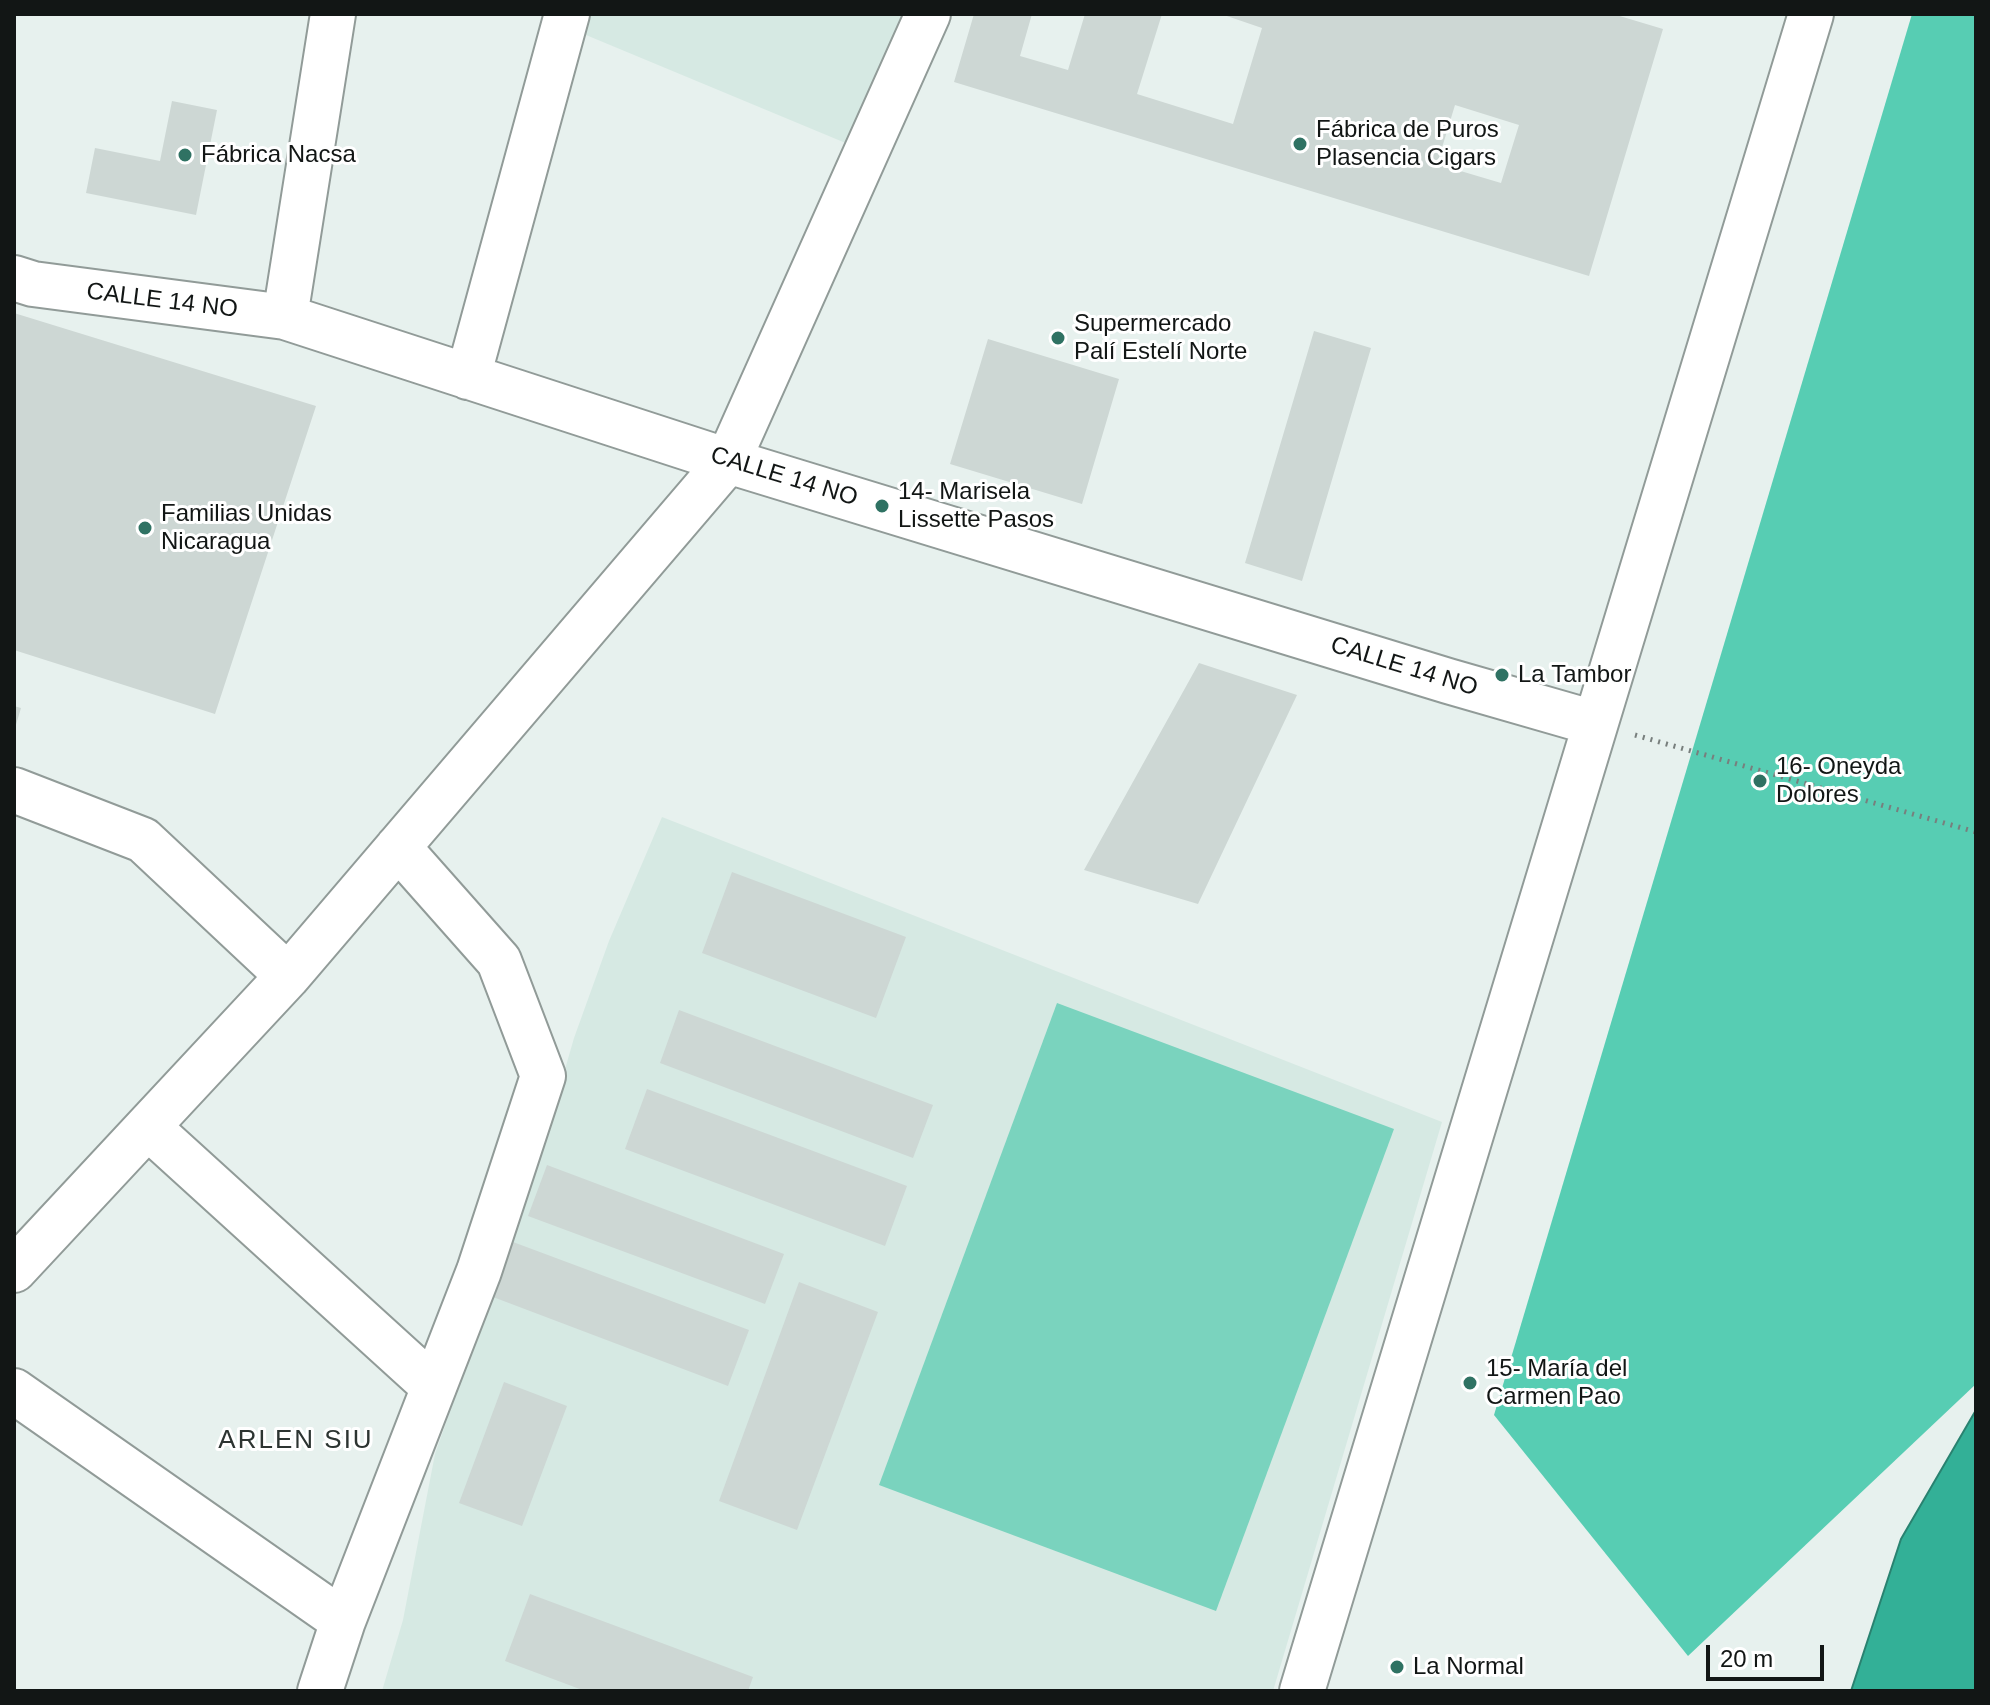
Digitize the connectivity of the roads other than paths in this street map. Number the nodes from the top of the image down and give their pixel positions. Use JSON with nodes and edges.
{"nodes":[{"id":1,"x":333,"y":14,"type":"edge"},
{"id":2,"x":567,"y":14,"type":"edge"},
{"id":3,"x":928,"y":14,"type":"edge"},
{"id":4,"x":1811,"y":14,"type":"edge"},
{"id":5,"x":14,"y":278,"type":"edge"},
{"id":6,"x":285,"y":317,"type":"junction"},
{"id":7,"x":468,"y":377,"type":"junction"},
{"id":8,"x":728,"y":461,"type":"junction"},
{"id":9,"x":1594,"y":723,"type":"junction"},
{"id":10,"x":14,"y":790,"type":"edge"},
{"id":11,"x":398,"y":847,"type":"junction"},
{"id":12,"x":288,"y":976,"type":"junction"},
{"id":13,"x":148,"y":1127,"type":"junction"},
{"id":14,"x":14,"y":1270,"type":"edge"},
{"id":15,"x":434,"y":1387,"type":"junction"},
{"id":16,"x":14,"y":1391,"type":"edge"},
{"id":17,"x":343,"y":1621,"type":"junction"},
{"id":18,"x":320,"y":1691,"type":"edge"},
{"id":19,"x":1302,"y":1691,"type":"edge"}],
"edges":[{"from":1,"to":6,"type":"street"},
{"from":2,"to":7,"type":"street"},
{"from":3,"to":8,"type":"street"},
{"from":4,"to":9,"type":"street"},
{"from":5,"to":6,"type":"street","name":"CALLE 14 NO"},
{"from":6,"to":7,"type":"street","name":"CALLE 14 NO"},
{"from":7,"to":8,"type":"street","name":"CALLE 14 NO"},
{"from":8,"to":9,"type":"street","name":"CALLE 14 NO"},
{"from":8,"to":11,"type":"street"},
{"from":9,"to":19,"type":"street"},
{"from":10,"to":12,"type":"street"},
{"from":11,"to":12,"type":"street"},
{"from":11,"to":15,"type":"street"},
{"from":12,"to":13,"type":"street"},
{"from":13,"to":14,"type":"street"},
{"from":13,"to":15,"type":"street"},
{"from":15,"to":17,"type":"street"},
{"from":16,"to":17,"type":"street"},
{"from":17,"to":18,"type":"street"}]}
